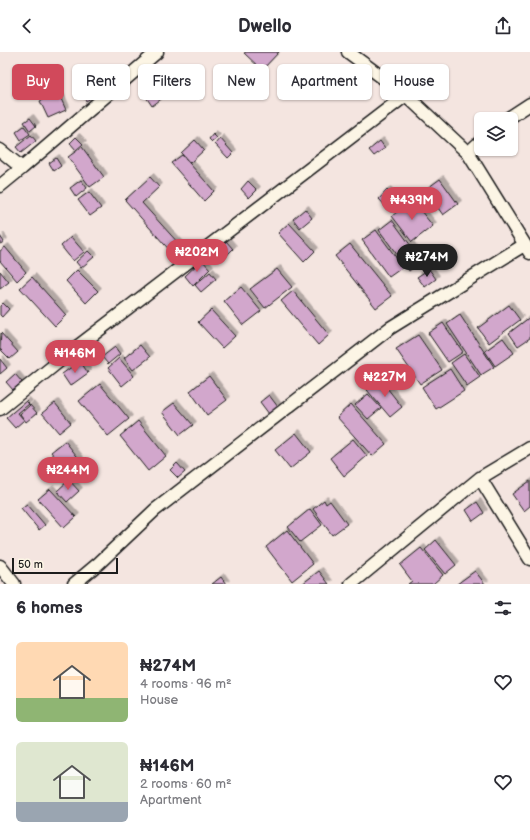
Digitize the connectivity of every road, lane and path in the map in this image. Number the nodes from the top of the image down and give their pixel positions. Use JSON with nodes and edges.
{"nodes":[{"id":1,"x":157,"y":52,"type":"edge"},
{"id":2,"x":348,"y":52,"type":"edge"},
{"id":3,"x":380,"y":76,"type":"edge"},
{"id":4,"x":399,"y":100,"type":"edge"},
{"id":5,"x":411,"y":100,"type":"edge"},
{"id":6,"x":530,"y":104,"type":"edge"},
{"id":7,"x":518,"y":112,"type":"edge"},
{"id":8,"x":474,"y":147,"type":"edge"},
{"id":9,"x":0,"y":150,"type":"edge"},
{"id":10,"x":468,"y":153,"type":"junction"},
{"id":11,"x":22,"y":168,"type":"junction"},
{"id":12,"x":0,"y":186,"type":"edge"},
{"id":13,"x":527,"y":249,"type":"edge"},
{"id":14,"x":0,"y":409,"type":"edge"},
{"id":15,"x":530,"y":448,"type":"edge"},
{"id":16,"x":480,"y":478,"type":"junction"},
{"id":17,"x":530,"y":559,"type":"edge"},
{"id":18,"x":0,"y":566,"type":"edge"},
{"id":19,"x":14,"y":584,"type":"edge"},
{"id":20,"x":74,"y":584,"type":"edge"},
{"id":21,"x":351,"y":584,"type":"edge"}],
"edges":[{"from":1,"to":11,"type":"street"},
{"from":2,"to":3,"type":"street"},
{"from":4,"to":14,"type":"street"},
{"from":5,"to":10,"type":"street"},
{"from":6,"to":7,"type":"street"},
{"from":8,"to":10,"type":"street"},
{"from":9,"to":11,"type":"street"},
{"from":10,"to":13,"type":"street"},
{"from":11,"to":12,"type":"street"},
{"from":13,"to":20,"type":"street"},
{"from":15,"to":16,"type":"street"},
{"from":16,"to":17,"type":"street"},
{"from":16,"to":21,"type":"street"},
{"from":18,"to":19,"type":"street"}]}
